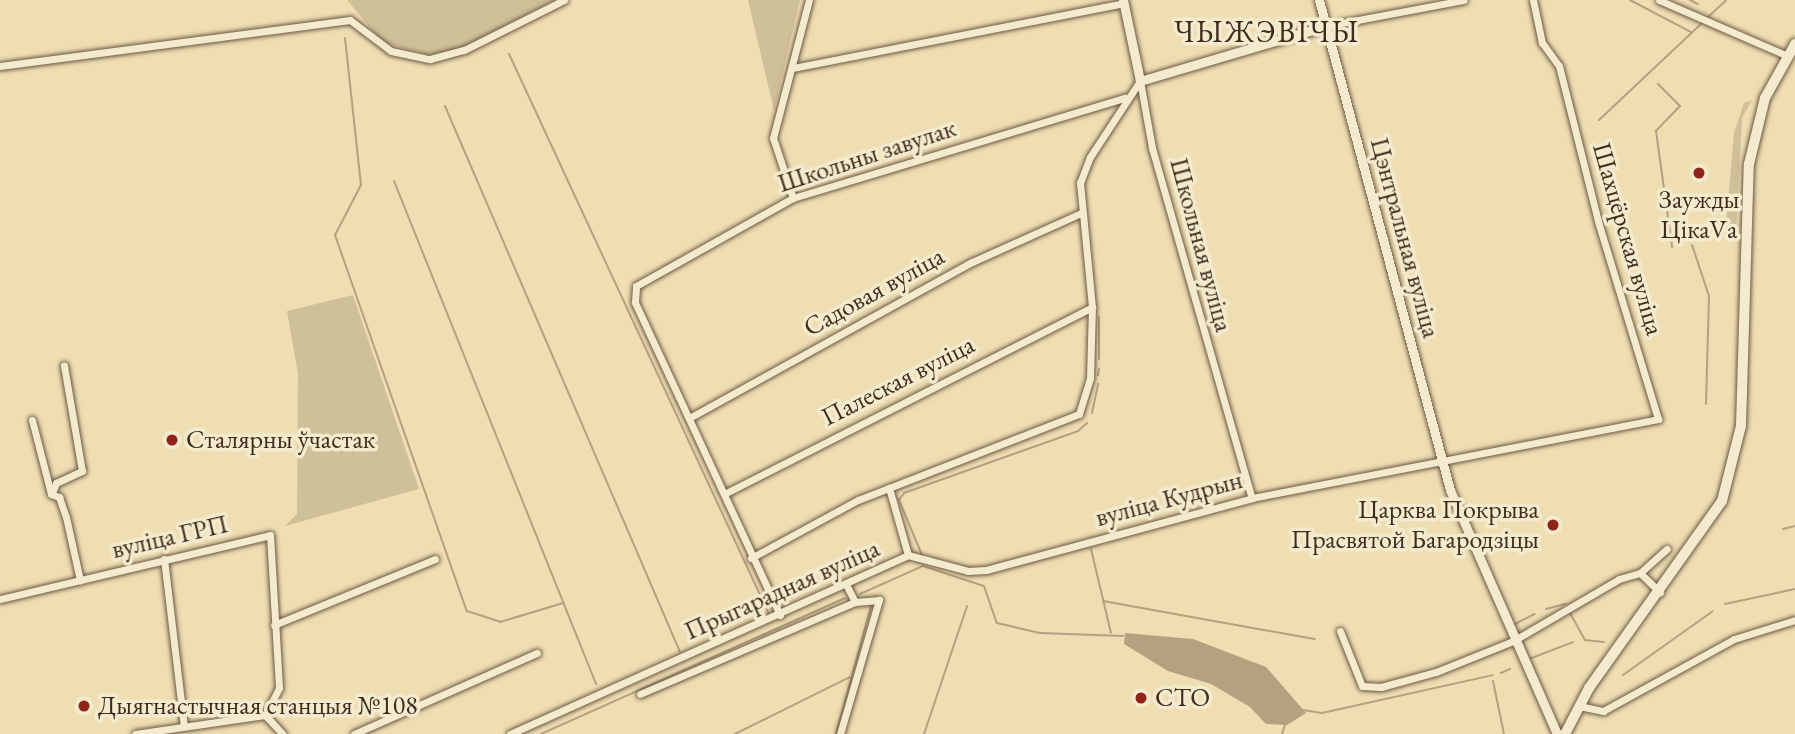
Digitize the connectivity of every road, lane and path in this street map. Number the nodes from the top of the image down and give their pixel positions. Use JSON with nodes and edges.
{"nodes":[{"id":1,"x":564,"y":0,"type":"edge"},
{"id":2,"x":809,"y":0,"type":"edge"},
{"id":3,"x":1319,"y":0,"type":"edge"},
{"id":4,"x":1464,"y":0,"type":"edge"},
{"id":5,"x":1533,"y":0,"type":"edge"},
{"id":6,"x":1659,"y":0,"type":"edge"},
{"id":7,"x":1124,"y":1,"type":"edge"},
{"id":8,"x":1326,"y":26,"type":"junction"},
{"id":9,"x":1795,"y":44,"type":"edge"},
{"id":10,"x":1787,"y":56,"type":"junction"},
{"id":11,"x":0,"y":66,"type":"edge"},
{"id":12,"x":793,"y":68,"type":"junction"},
{"id":13,"x":1140,"y":81,"type":"junction"},
{"id":14,"x":1125,"y":98,"type":"junction"},
{"id":15,"x":793,"y":198,"type":"junction"},
{"id":16,"x":1081,"y":213,"type":"junction"},
{"id":17,"x":1092,"y":307,"type":"junction"},
{"id":18,"x":64,"y":366,"type":"dead end"},
{"id":19,"x":691,"y":417,"type":"junction"},
{"id":20,"x":32,"y":421,"type":"dead end"},
{"id":21,"x":1442,"y":461,"type":"junction"},
{"id":22,"x":889,"y":488,"type":"junction"},
{"id":23,"x":51,"y":494,"type":"junction"},
{"id":24,"x":724,"y":494,"type":"junction"},
{"id":25,"x":1252,"y":498,"type":"junction"},
{"id":26,"x":1667,"y":549,"type":"dead end"},
{"id":27,"x":908,"y":555,"type":"junction"},
{"id":28,"x":751,"y":558,"type":"junction"},
{"id":29,"x":164,"y":559,"type":"junction"},
{"id":30,"x":435,"y":559,"type":"dead end"},
{"id":31,"x":1640,"y":573,"type":"junction"},
{"id":32,"x":80,"y":580,"type":"junction"},
{"id":33,"x":847,"y":586,"type":"junction"},
{"id":34,"x":1660,"y":592,"type":"junction"},
{"id":35,"x":0,"y":600,"type":"edge"},
{"id":36,"x":855,"y":602,"type":"junction"},
{"id":37,"x":780,"y":615,"type":"junction"},
{"id":38,"x":1795,"y":620,"type":"edge"},
{"id":39,"x":274,"y":625,"type":"junction"},
{"id":40,"x":1340,"y":631,"type":"dead end"},
{"id":41,"x":1513,"y":641,"type":"junction"},
{"id":42,"x":537,"y":653,"type":"dead end"},
{"id":43,"x":640,"y":694,"type":"dead end"},
{"id":44,"x":1579,"y":706,"type":"junction"},
{"id":45,"x":265,"y":715,"type":"junction"},
{"id":46,"x":184,"y":726,"type":"junction"},
{"id":47,"x":135,"y":734,"type":"edge"},
{"id":48,"x":283,"y":734,"type":"edge"},
{"id":49,"x":354,"y":734,"type":"edge"},
{"id":50,"x":510,"y":734,"type":"edge"},
{"id":51,"x":840,"y":734,"type":"edge"},
{"id":52,"x":1557,"y":734,"type":"edge"},
{"id":53,"x":1565,"y":734,"type":"edge"}],
"edges":[{"from":1,"to":11,"type":"street"},
{"from":2,"to":12,"type":"street"},
{"from":3,"to":8,"type":"street","name":"Цэнтральная вуліца"},
{"from":4,"to":8,"type":"street"},
{"from":5,"to":21,"type":"street","name":"Шахцёрская вуліца"},
{"from":6,"to":10,"type":"street"},
{"from":7,"to":12,"type":"street"},
{"from":7,"to":13,"type":"street","name":"Школьная вуліца"},
{"from":8,"to":13,"type":"street"},
{"from":8,"to":21,"type":"street","name":"Цэнтральная вуліца"},
{"from":9,"to":10,"type":"main road"},
{"from":10,"to":34,"type":"main road"},
{"from":12,"to":15,"type":"street"},
{"from":13,"to":14,"type":"street"},
{"from":13,"to":25,"type":"street","name":"Школьная вуліца"},
{"from":14,"to":15,"type":"street","name":"Школьны завулак"},
{"from":14,"to":16,"type":"street"},
{"from":15,"to":19,"type":"street","name":"Школьны завулак"},
{"from":16,"to":17,"type":"street"},
{"from":16,"to":19,"type":"street","name":"Садовая вуліца"},
{"from":17,"to":22,"type":"street","name":"Прыгарадная вуліца"},
{"from":17,"to":24,"type":"street","name":"Палеская вуліца"},
{"from":18,"to":23,"type":"street"},
{"from":19,"to":24,"type":"street"},
{"from":20,"to":23,"type":"street","name":"вуліца ГРП"},
{"from":21,"to":25,"type":"street","name":"вуліца Кудрын"},
{"from":21,"to":41,"type":"street","name":"Цэнтральная вуліца"},
{"from":22,"to":27,"type":"street","name":"Прыгарадная вуліца"},
{"from":22,"to":28,"type":"street","name":"Прыгарадная вуліца"},
{"from":23,"to":32,"type":"street","name":"вуліца ГРП"},
{"from":24,"to":28,"type":"street"},
{"from":25,"to":27,"type":"street","name":"вуліца Кудрын"},
{"from":26,"to":31,"type":"street"},
{"from":27,"to":33,"type":"street","name":"Прыгарадная вуліца"},
{"from":28,"to":37,"type":"street"},
{"from":29,"to":32,"type":"street","name":"вуліца ГРП"},
{"from":29,"to":39,"type":"street","name":"вуліца ГРП"},
{"from":29,"to":46,"type":"street"},
{"from":30,"to":39,"type":"street"},
{"from":31,"to":34,"type":"street"},
{"from":31,"to":41,"type":"street"},
{"from":32,"to":35,"type":"street","name":"вуліца ГРП"},
{"from":33,"to":36,"type":"street"},
{"from":33,"to":37,"type":"street","name":"Прыгарадная вуліца"},
{"from":34,"to":44,"type":"main road"},
{"from":36,"to":43,"type":"street"},
{"from":36,"to":51,"type":"street"},
{"from":37,"to":50,"type":"street","name":"Прыгарадная вуліца"},
{"from":38,"to":44,"type":"street"},
{"from":39,"to":45,"type":"street"},
{"from":40,"to":41,"type":"street"},
{"from":41,"to":52,"type":"street","name":"Цэнтральная вуліца"},
{"from":42,"to":49,"type":"street"},
{"from":44,"to":53,"type":"main road"},
{"from":45,"to":46,"type":"street"},
{"from":45,"to":48,"type":"street"},
{"from":46,"to":47,"type":"street"}]}
